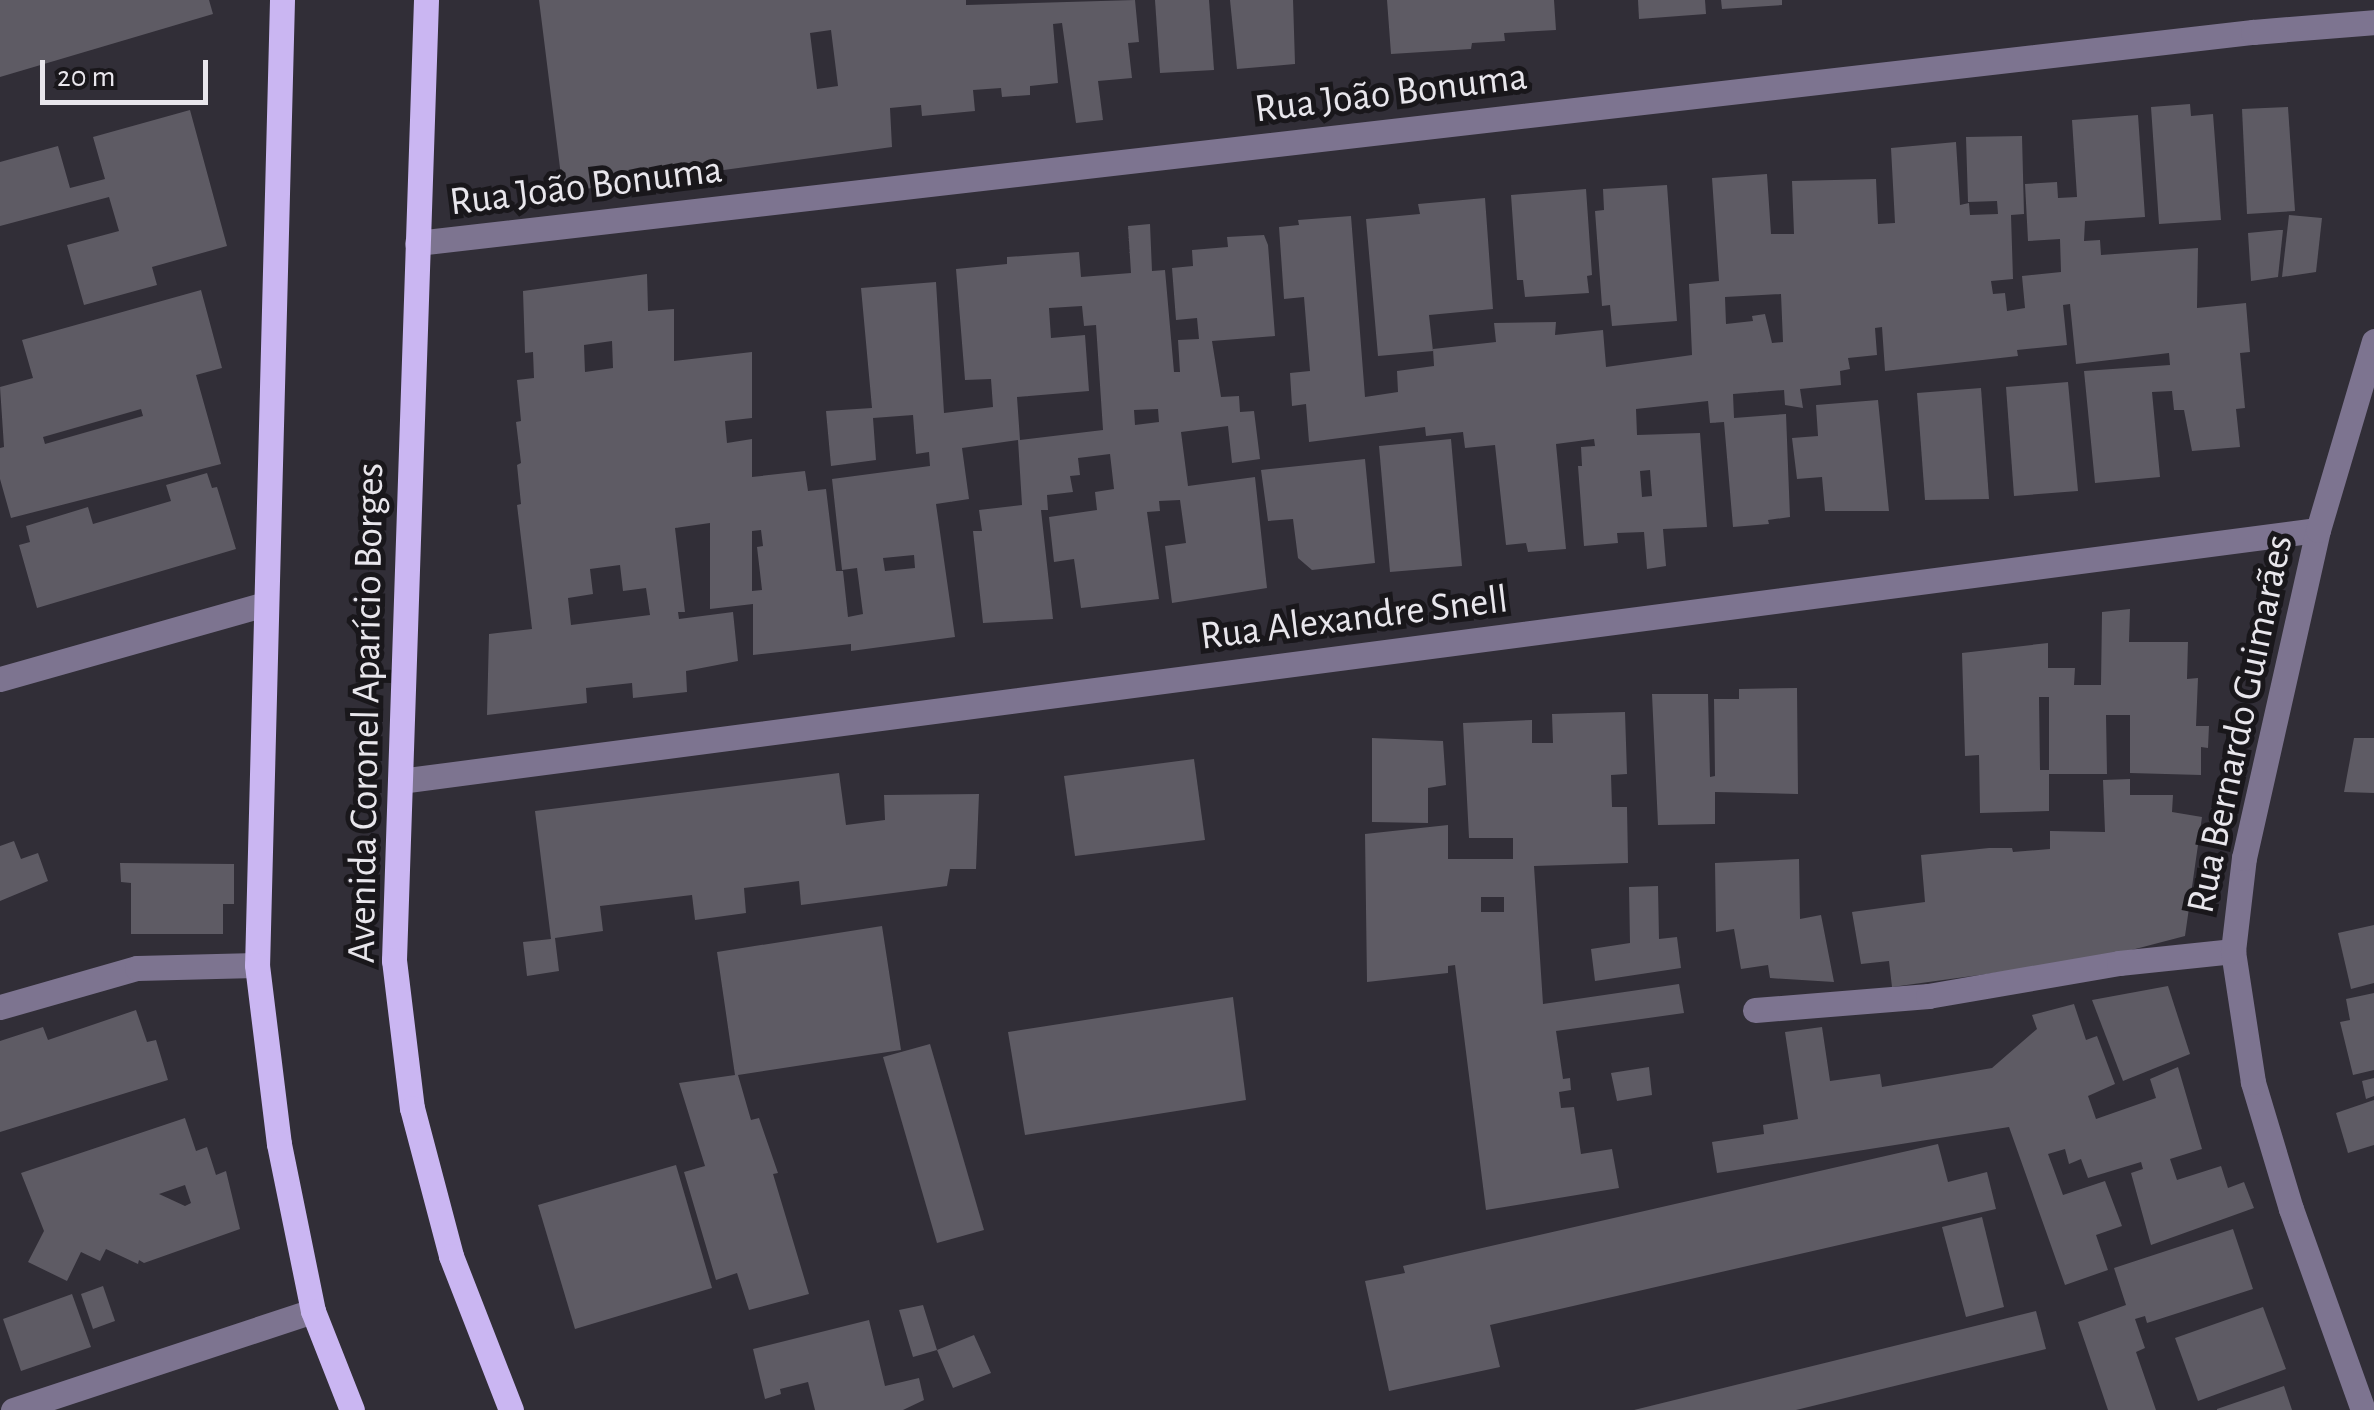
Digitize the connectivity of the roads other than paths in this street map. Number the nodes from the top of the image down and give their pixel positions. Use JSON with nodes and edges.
{"nodes":[{"id":1,"x":282,"y":0,"type":"edge"},
{"id":2,"x":426,"y":0,"type":"edge"},
{"id":3,"x":2374,"y":22,"type":"edge"},
{"id":4,"x":417,"y":243,"type":"junction"},
{"id":5,"x":2374,"y":341,"type":"edge"},
{"id":6,"x":2318,"y":530,"type":"junction"},
{"id":7,"x":265,"y":604,"type":"junction"},
{"id":8,"x":0,"y":678,"type":"edge"},
{"id":9,"x":400,"y":781,"type":"junction"},
{"id":10,"x":2233,"y":951,"type":"junction"},
{"id":11,"x":257,"y":966,"type":"junction"},
{"id":12,"x":0,"y":1007,"type":"edge"},
{"id":13,"x":1754,"y":1010,"type":"dead end"},
{"id":14,"x":313,"y":1311,"type":"junction"},
{"id":15,"x":13,"y":1410,"type":"edge"},
{"id":16,"x":352,"y":1410,"type":"edge"},
{"id":17,"x":511,"y":1410,"type":"edge"},
{"id":18,"x":2363,"y":1410,"type":"edge"}],
"edges":[{"from":1,"to":7,"type":"main road"},
{"from":2,"to":4,"type":"main road","name":"Avenida Coronel Aparício Borges"},
{"from":3,"to":4,"type":"street","name":"Rua João Bonuma"},
{"from":4,"to":9,"type":"main road","name":"Avenida Coronel Aparício Borges"},
{"from":5,"to":6,"type":"street","name":"Rua Bernardo Guimarães"},
{"from":6,"to":9,"type":"street","name":"Rua Alexandre Snell"},
{"from":6,"to":10,"type":"street","name":"Rua Bernardo Guimarães"},
{"from":7,"to":8,"type":"street"},
{"from":7,"to":11,"type":"main road"},
{"from":9,"to":17,"type":"main road","name":"Avenida Coronel Aparício Borges"},
{"from":10,"to":13,"type":"street"},
{"from":10,"to":18,"type":"street","name":"Rua Bernardo Guimarães"},
{"from":11,"to":12,"type":"street"},
{"from":11,"to":14,"type":"main road"},
{"from":14,"to":15,"type":"street"},
{"from":14,"to":16,"type":"main road"}]}
